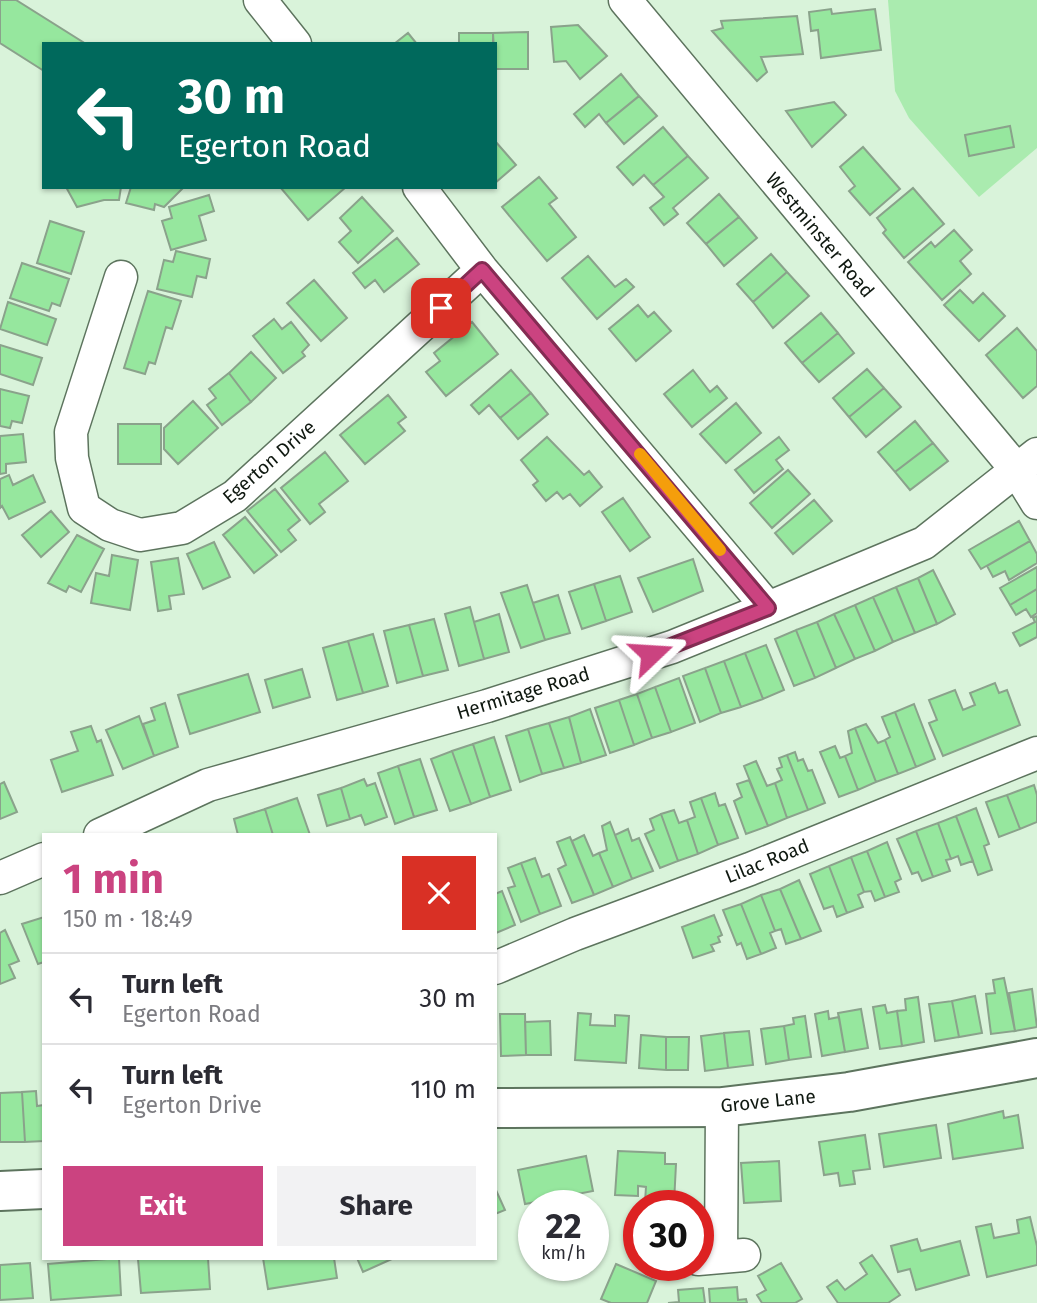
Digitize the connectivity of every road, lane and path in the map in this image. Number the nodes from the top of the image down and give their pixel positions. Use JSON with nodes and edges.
{"nodes":[{"id":1,"x":260,"y":0,"type":"edge"},
{"id":2,"x":625,"y":0,"type":"edge"},
{"id":3,"x":293,"y":42,"type":"edge"},
{"id":4,"x":421,"y":189,"type":"edge"},
{"id":5,"x":482,"y":270,"type":"junction"},
{"id":6,"x":121,"y":277,"type":"dead end"},
{"id":7,"x":1027,"y":462,"type":"edge"},
{"id":8,"x":1037,"y":503,"type":"edge"},
{"id":9,"x":768,"y":608,"type":"junction"},
{"id":10,"x":1037,"y":753,"type":"edge"},
{"id":11,"x":104,"y":833,"type":"edge"},
{"id":12,"x":42,"y":860,"type":"edge"},
{"id":13,"x":0,"y":878,"type":"edge"},
{"id":14,"x":497,"y":967,"type":"edge"},
{"id":15,"x":1037,"y":1058,"type":"edge"},
{"id":16,"x":722,"y":1107,"type":"junction"},
{"id":17,"x":497,"y":1108,"type":"edge"},
{"id":18,"x":42,"y":1189,"type":"edge"},
{"id":19,"x":0,"y":1191,"type":"edge"},
{"id":20,"x":721,"y":1257,"type":"edge"}],
"edges":[{"from":1,"to":3,"type":"street"},
{"from":2,"to":7,"type":"street","name":"Westminster Road"},
{"from":4,"to":5,"type":"street"},
{"from":5,"to":6,"type":"street","name":"Egerton Drive"},
{"from":5,"to":9,"type":"street"},
{"from":7,"to":8,"type":"street","name":"Westminster Road"},
{"from":7,"to":9,"type":"street","name":"Hermitage Road"},
{"from":9,"to":11,"type":"street","name":"Hermitage Road"},
{"from":10,"to":14,"type":"street","name":"Lilac Road"},
{"from":12,"to":13,"type":"street"},
{"from":15,"to":16,"type":"street","name":"Grove Lane"},
{"from":16,"to":17,"type":"street","name":"Grove Lane"},
{"from":16,"to":20,"type":"street"},
{"from":18,"to":19,"type":"street"}]}
